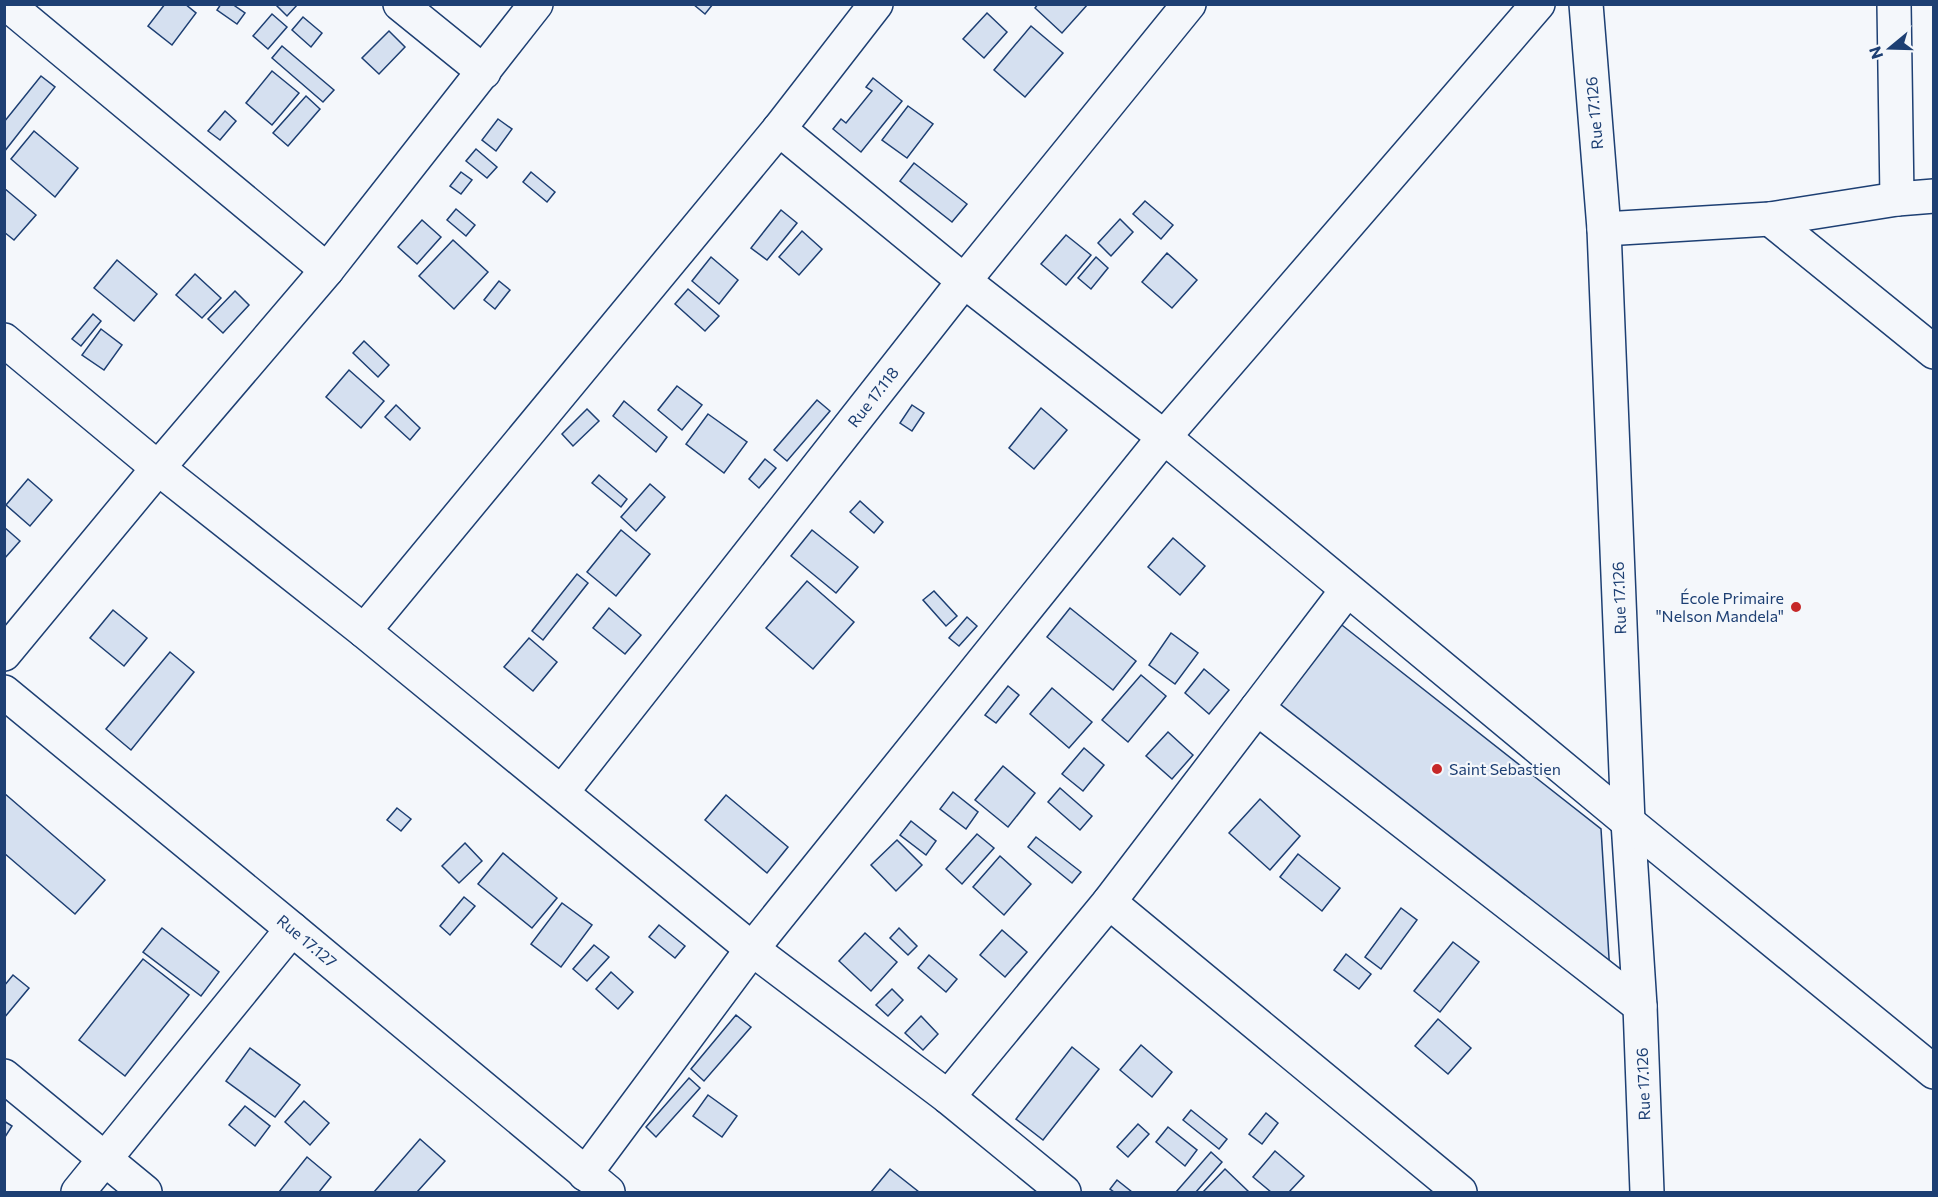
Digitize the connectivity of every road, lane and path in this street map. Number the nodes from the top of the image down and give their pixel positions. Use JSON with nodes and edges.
{"nodes":[{"id":1,"x":8,"y":4,"type":"edge"},
{"id":2,"x":400,"y":4,"type":"edge"},
{"id":3,"x":536,"y":4,"type":"edge"},
{"id":4,"x":876,"y":4,"type":"edge"},
{"id":5,"x":1189,"y":4,"type":"edge"},
{"id":6,"x":1538,"y":4,"type":"edge"},
{"id":7,"x":1586,"y":4,"type":"edge"},
{"id":8,"x":1894,"y":4,"type":"edge"},
{"id":9,"x":484,"y":72,"type":"junction"},
{"id":10,"x":779,"y":129,"type":"junction"},
{"id":11,"x":1934,"y":196,"type":"edge"},
{"id":12,"x":1897,"y":199,"type":"junction"},
{"id":13,"x":1770,"y":219,"type":"junction"},
{"id":14,"x":1604,"y":229,"type":"junction"},
{"id":15,"x":327,"y":270,"type":"junction"},
{"id":16,"x":964,"y":281,"type":"junction"},
{"id":17,"x":4,"y":340,"type":"edge"},
{"id":18,"x":1934,"y":352,"type":"edge"},
{"id":19,"x":1164,"y":438,"type":"junction"},
{"id":20,"x":158,"y":468,"type":"junction"},
{"id":21,"x":1347,"y":590,"type":"junction"},
{"id":22,"x":363,"y":631,"type":"junction"},
{"id":23,"x":4,"y":654,"type":"edge"},
{"id":24,"x":4,"y":692,"type":"edge"},
{"id":25,"x":1257,"y":708,"type":"junction"},
{"id":26,"x":562,"y":792,"type":"junction"},
{"id":27,"x":1628,"y":822,"type":"junction"},
{"id":28,"x":1109,"y":902,"type":"junction"},
{"id":29,"x":292,"y":929,"type":"junction"},
{"id":30,"x":752,"y":949,"type":"junction"},
{"id":31,"x":1640,"y":1006,"type":"junction"},
{"id":32,"x":1934,"y":1072,"type":"edge"},
{"id":33,"x":4,"y":1076,"type":"edge"},
{"id":34,"x":948,"y":1097,"type":"junction"},
{"id":35,"x":105,"y":1160,"type":"junction"},
{"id":36,"x":597,"y":1183,"type":"edge"},
{"id":37,"x":78,"y":1192,"type":"edge"},
{"id":38,"x":145,"y":1192,"type":"edge"},
{"id":39,"x":1064,"y":1192,"type":"edge"},
{"id":40,"x":1460,"y":1192,"type":"edge"},
{"id":41,"x":1647,"y":1192,"type":"edge"}],
"edges":[{"from":1,"to":15,"type":"street"},
{"from":2,"to":9,"type":"street"},
{"from":3,"to":9,"type":"street"},
{"from":4,"to":10,"type":"street"},
{"from":5,"to":16,"type":"street","name":"Rue 17.118"},
{"from":6,"to":19,"type":"street"},
{"from":7,"to":14,"type":"street","name":"Rue 17.126"},
{"from":8,"to":12,"type":"street"},
{"from":9,"to":15,"type":"street"},
{"from":10,"to":16,"type":"street"},
{"from":10,"to":22,"type":"street"},
{"from":11,"to":12,"type":"street"},
{"from":12,"to":13,"type":"street"},
{"from":13,"to":14,"type":"street"},
{"from":13,"to":18,"type":"street"},
{"from":14,"to":27,"type":"street","name":"Rue 17.126"},
{"from":15,"to":20,"type":"street"},
{"from":16,"to":19,"type":"street"},
{"from":16,"to":26,"type":"street","name":"Rue 17.118"},
{"from":17,"to":20,"type":"street"},
{"from":19,"to":21,"type":"street"},
{"from":19,"to":30,"type":"street"},
{"from":20,"to":22,"type":"street"},
{"from":20,"to":23,"type":"street"},
{"from":21,"to":25,"type":"street"},
{"from":21,"to":27,"type":"street"},
{"from":22,"to":26,"type":"street"},
{"from":24,"to":29,"type":"street","name":"Rue 17.127"},
{"from":25,"to":28,"type":"street"},
{"from":25,"to":31,"type":"street"},
{"from":26,"to":30,"type":"street"},
{"from":27,"to":31,"type":"street","name":"Rue 17.126"},
{"from":27,"to":32,"type":"street"},
{"from":28,"to":34,"type":"street"},
{"from":28,"to":40,"type":"street"},
{"from":29,"to":35,"type":"street"},
{"from":29,"to":36,"type":"street","name":"Rue 17.127"},
{"from":30,"to":34,"type":"street"},
{"from":30,"to":36,"type":"street"},
{"from":31,"to":41,"type":"street","name":"Rue 17.126"},
{"from":33,"to":35,"type":"street"},
{"from":34,"to":39,"type":"street"},
{"from":35,"to":37,"type":"street"},
{"from":35,"to":38,"type":"street"}]}
